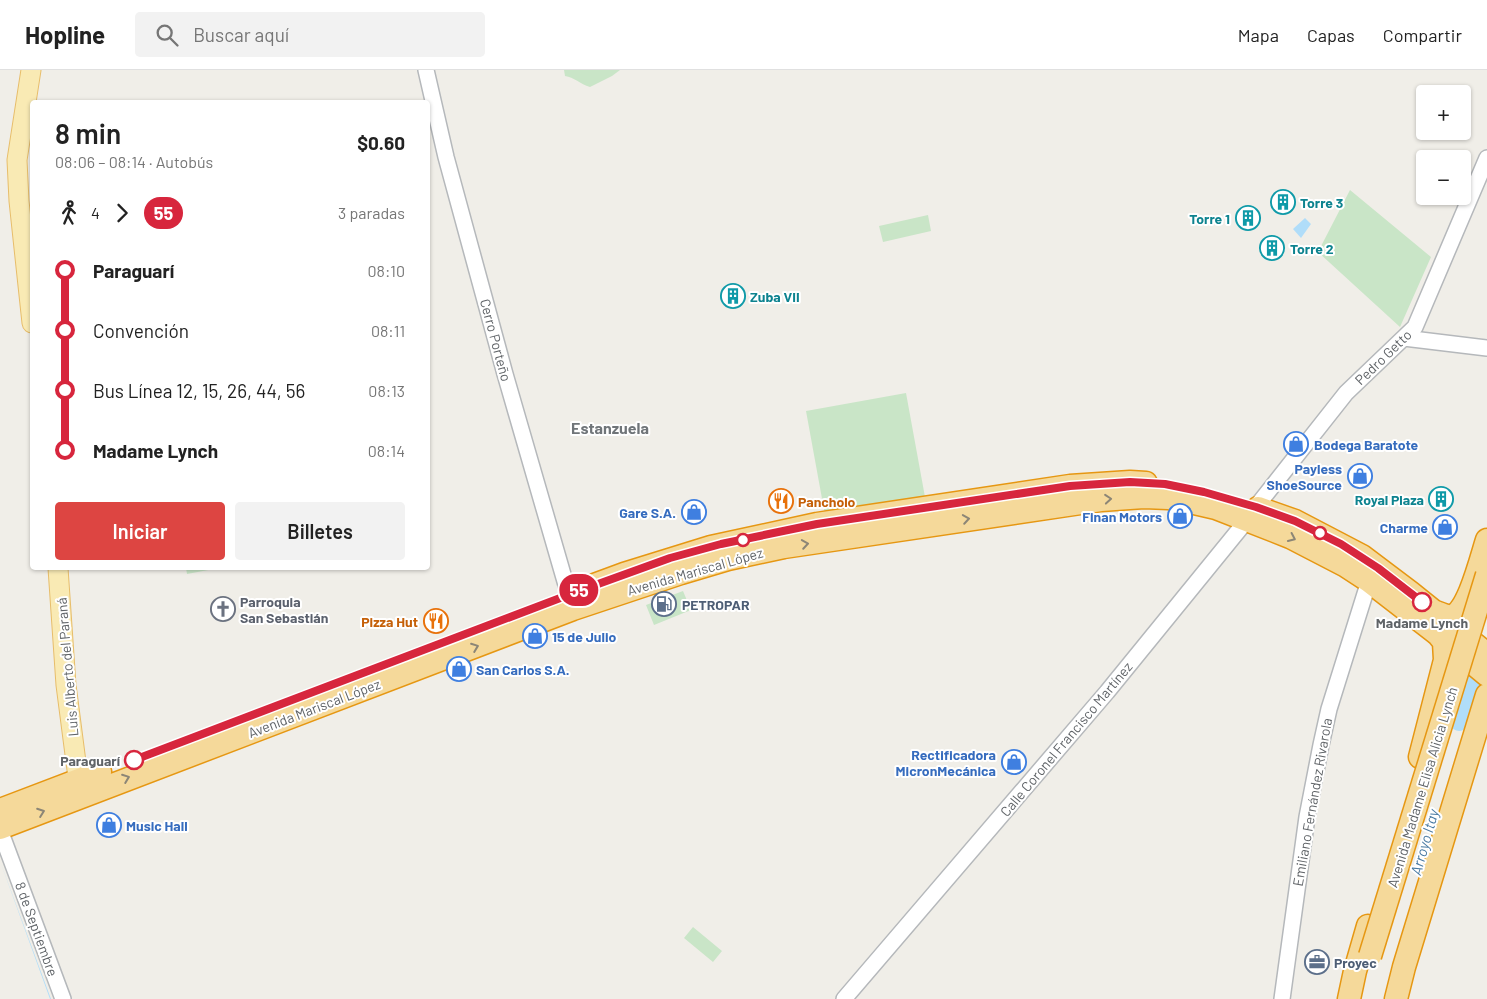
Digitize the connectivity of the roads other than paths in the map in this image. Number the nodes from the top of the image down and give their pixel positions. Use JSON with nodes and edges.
{"nodes":[{"id":1,"x":31,"y":70,"type":"edge"},
{"id":2,"x":426,"y":70,"type":"edge"},
{"id":3,"x":1487,"y":158,"type":"edge"},
{"id":4,"x":30,"y":304,"type":"edge"},
{"id":5,"x":1404,"y":338,"type":"junction"},
{"id":6,"x":1487,"y":348,"type":"edge"},
{"id":7,"x":1251,"y":514,"type":"junction"},
{"id":8,"x":1487,"y":540,"type":"edge"},
{"id":9,"x":58,"y":570,"type":"edge"},
{"id":10,"x":1487,"y":575,"type":"edge"},
{"id":11,"x":1368,"y":581,"type":"junction"},
{"id":12,"x":570,"y":602,"type":"junction"},
{"id":13,"x":1434,"y":621,"type":"junction"},
{"id":14,"x":1480,"y":659,"type":"edge"},
{"id":15,"x":1487,"y":695,"type":"edge"},
{"id":16,"x":1487,"y":737,"type":"edge"},
{"id":17,"x":80,"y":788,"type":"junction"},
{"id":18,"x":0,"y":810,"type":"edge"},
{"id":19,"x":0,"y":829,"type":"edge"},
{"id":20,"x":63,"y":999,"type":"edge"},
{"id":21,"x":844,"y":999,"type":"edge"},
{"id":22,"x":1282,"y":999,"type":"edge"},
{"id":23,"x":1349,"y":999,"type":"edge"},
{"id":24,"x":1358,"y":999,"type":"edge"},
{"id":25,"x":1396,"y":999,"type":"edge"},
{"id":26,"x":1405,"y":999,"type":"edge"}],
"edges":[{"from":1,"to":4,"type":"main road"},
{"from":2,"to":12,"type":"street","name":"Cerro Porteño"},
{"from":3,"to":5,"type":"street","name":"Pedro Getto"},
{"from":5,"to":6,"type":"street"},
{"from":5,"to":7,"type":"street","name":"Pedro Getto"},
{"from":7,"to":11,"type":"highway","one_way":true},
{"from":7,"to":12,"type":"highway","name":"Avenida Mariscal López"},
{"from":7,"to":13,"type":"highway"},
{"from":7,"to":21,"type":"street","name":"Calle Coronel Francisco Martínez"},
{"from":8,"to":13,"type":"highway"},
{"from":9,"to":17,"type":"main road","name":"Luis Alberto del Paraná"},
{"from":10,"to":24,"type":"highway","name":"Avenida Madame Elisa Alicia Lynch","bridge":true},
{"from":11,"to":13,"type":"highway"},
{"from":11,"to":22,"type":"street","name":"Emiliano Fernández Rivarola"},
{"from":12,"to":17,"type":"highway","name":"Avenida Mariscal López"},
{"from":13,"to":14,"type":"highway"},
{"from":13,"to":23,"type":"highway"},
{"from":15,"to":25,"type":"highway"},
{"from":16,"to":26,"type":"highway"},
{"from":17,"to":18,"type":"highway","name":"Avenida Mariscal López"},
{"from":19,"to":17,"type":"highway","name":"Avenida Mariscal López","one_way":true},
{"from":19,"to":20,"type":"street","name":"8 de Septiembre"}]}
